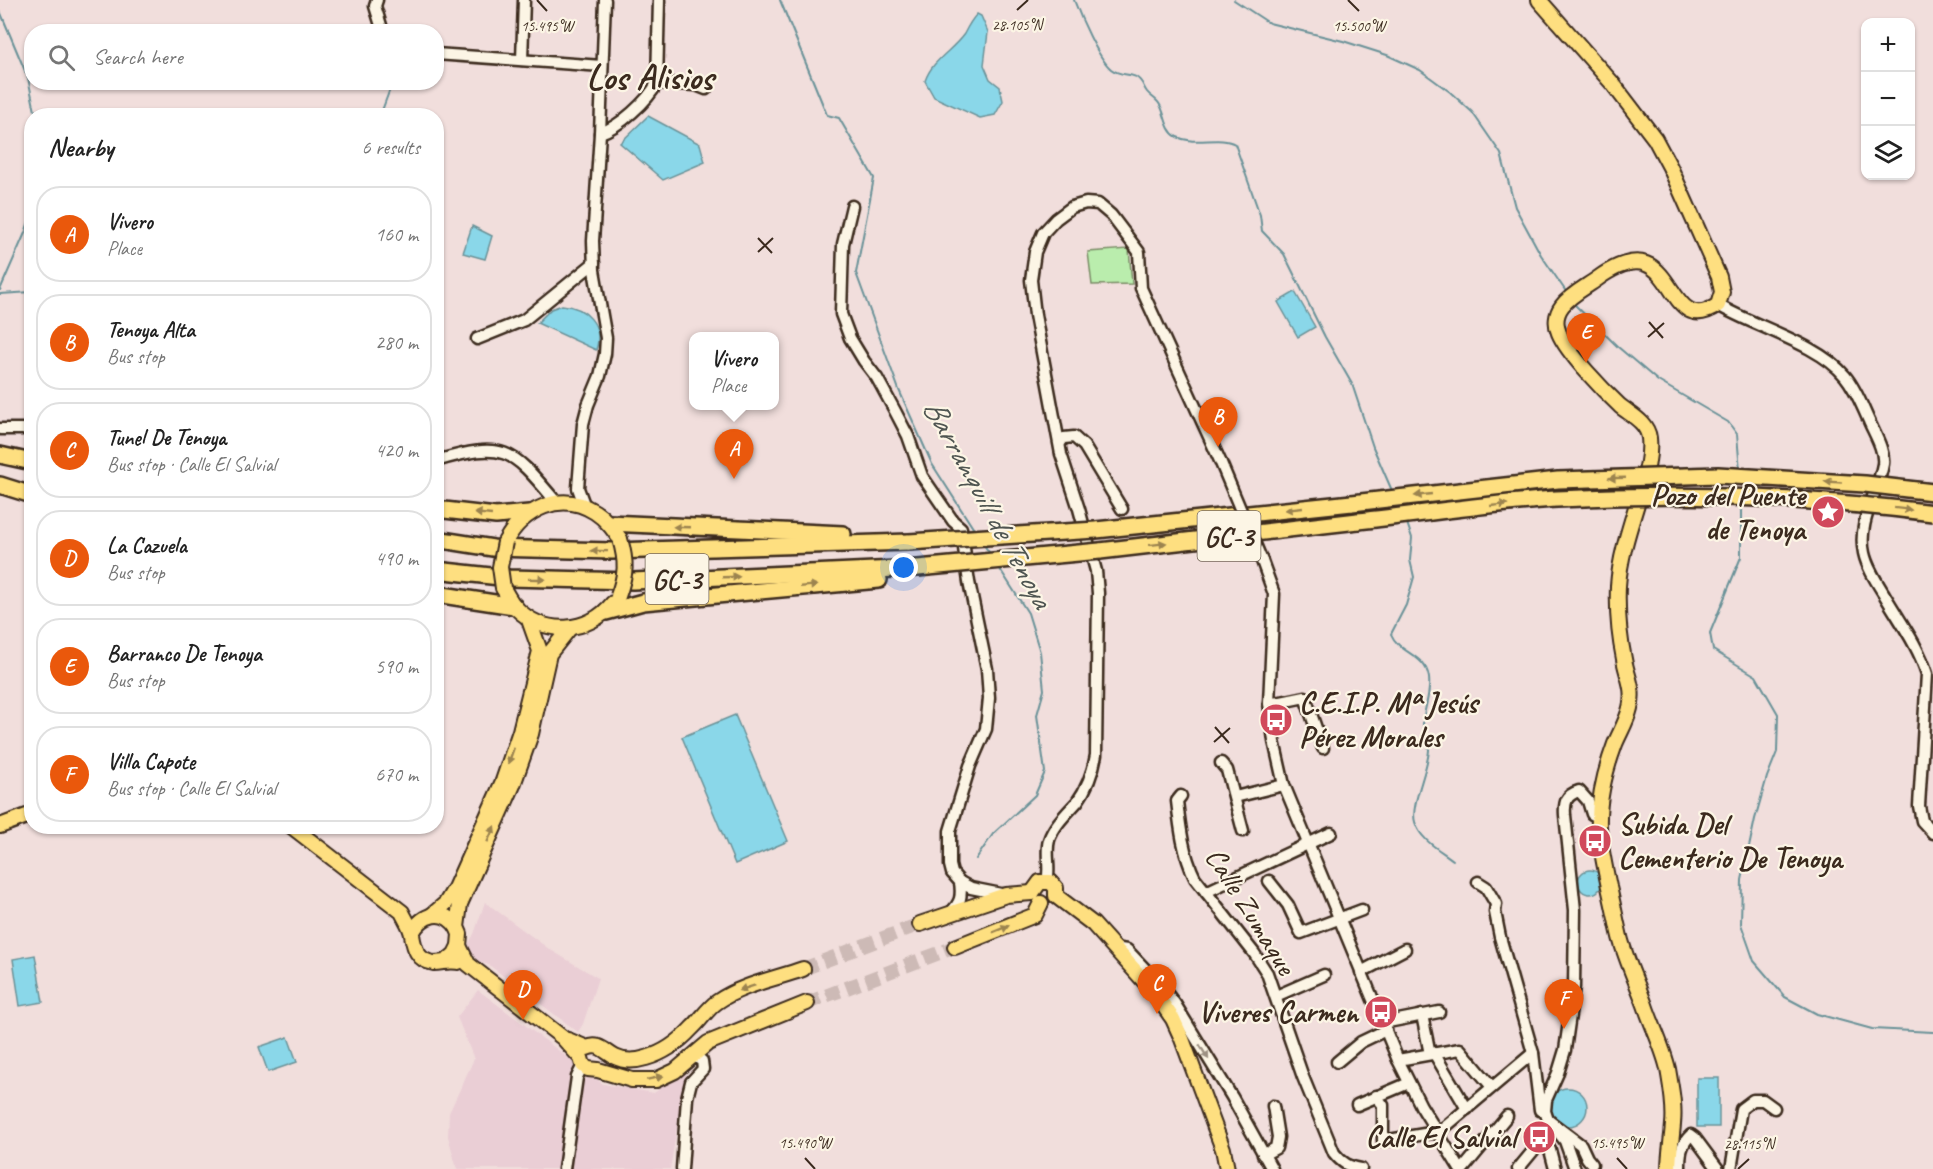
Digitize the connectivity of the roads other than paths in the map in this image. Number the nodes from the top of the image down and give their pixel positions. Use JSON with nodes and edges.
{"nodes":[{"id":1,"x":377,"y":0,"type":"edge"},
{"id":2,"x":524,"y":0,"type":"edge"},
{"id":3,"x":605,"y":0,"type":"edge"},
{"id":4,"x":658,"y":0,"type":"edge"},
{"id":5,"x":1539,"y":0,"type":"edge"},
{"id":6,"x":381,"y":24,"type":"edge"},
{"id":7,"x":444,"y":55,"type":"edge"},
{"id":8,"x":522,"y":60,"type":"junction"},
{"id":9,"x":602,"y":66,"type":"junction"},
{"id":10,"x":657,"y":83,"type":"junction"},
{"id":11,"x":706,"y":89,"type":"dead end"},
{"id":12,"x":600,"y":133,"type":"junction"},
{"id":13,"x":852,"y":206,"type":"dead end"},
{"id":14,"x":594,"y":263,"type":"junction"},
{"id":15,"x":1718,"y":305,"type":"junction"},
{"id":16,"x":477,"y":339,"type":"dead end"},
{"id":17,"x":0,"y":429,"type":"edge"},
{"id":18,"x":24,"y":429,"type":"edge"},
{"id":19,"x":1060,"y":443,"type":"junction"},
{"id":20,"x":1,"y":455,"type":"edge"},
{"id":21,"x":444,"y":458,"type":"edge"},
{"id":22,"x":24,"y":459,"type":"edge"},
{"id":23,"x":0,"y":480,"type":"edge"},
{"id":24,"x":24,"y":484,"type":"edge"},
{"id":25,"x":0,"y":485,"type":"edge"},
{"id":26,"x":578,"y":488,"type":"junction"},
{"id":27,"x":24,"y":492,"type":"edge"},
{"id":28,"x":1933,"y":492,"type":"edge"},
{"id":29,"x":556,"y":504,"type":"junction"},
{"id":30,"x":585,"y":507,"type":"junction"},
{"id":31,"x":1122,"y":509,"type":"dead end"},
{"id":32,"x":444,"y":510,"type":"edge"},
{"id":33,"x":529,"y":513,"type":"junction"},
{"id":34,"x":1933,"y":513,"type":"edge"},
{"id":35,"x":609,"y":523,"type":"junction"},
{"id":36,"x":909,"y":538,"type":"junction"},
{"id":37,"x":444,"y":540,"type":"edge"},
{"id":38,"x":444,"y":571,"type":"edge"},
{"id":39,"x":920,"y":572,"type":"junction"},
{"id":40,"x":444,"y":595,"type":"edge"},
{"id":41,"x":514,"y":606,"type":"junction"},
{"id":42,"x":606,"y":612,"type":"junction"},
{"id":43,"x":529,"y":620,"type":"junction"},
{"id":44,"x":569,"y":628,"type":"junction"},
{"id":45,"x":1269,"y":703,"type":"junction"},
{"id":46,"x":1323,"y":748,"type":"dead end"},
{"id":47,"x":1221,"y":763,"type":"dead end"},
{"id":48,"x":1284,"y":785,"type":"junction"},
{"id":49,"x":1181,"y":796,"type":"dead end"},
{"id":50,"x":1235,"y":797,"type":"junction"},
{"id":51,"x":24,"y":817,"type":"edge"},
{"id":52,"x":1599,"y":818,"type":"junction"},
{"id":53,"x":0,"y":826,"type":"edge"},
{"id":54,"x":1243,"y":831,"type":"dead end"},
{"id":55,"x":1330,"y":833,"type":"dead end"},
{"id":56,"x":1933,"y":833,"type":"edge"},
{"id":57,"x":301,"y":834,"type":"edge"},
{"id":58,"x":1308,"y":843,"type":"junction"},
{"id":59,"x":1047,"y":881,"type":"junction"},
{"id":60,"x":1269,"y":881,"type":"dead end"},
{"id":61,"x":960,"y":882,"type":"junction"},
{"id":62,"x":1478,"y":882,"type":"dead end"},
{"id":63,"x":1206,"y":892,"type":"junction"},
{"id":64,"x":1006,"y":896,"type":"junction"},
{"id":65,"x":1056,"y":896,"type":"junction"},
{"id":66,"x":1036,"y":898,"type":"junction"},
{"id":67,"x":1362,"y":910,"type":"dead end"},
{"id":68,"x":402,"y":912,"type":"junction"},
{"id":69,"x":949,"y":914,"type":"junction"},
{"id":70,"x":430,"y":915,"type":"junction"},
{"id":71,"x":1339,"y":918,"type":"junction"},
{"id":72,"x":920,"y":924,"type":"tunnel mouth"},
{"id":73,"x":458,"y":927,"type":"junction"},
{"id":74,"x":412,"y":933,"type":"junction"},
{"id":75,"x":459,"y":946,"type":"junction"},
{"id":76,"x":955,"y":947,"type":"tunnel mouth"},
{"id":77,"x":1113,"y":948,"type":"junction"},
{"id":78,"x":1405,"y":949,"type":"dead end"},
{"id":79,"x":448,"y":960,"type":"junction"},
{"id":80,"x":468,"y":964,"type":"junction"},
{"id":81,"x":802,"y":969,"type":"tunnel mouth"},
{"id":82,"x":1361,"y":972,"type":"junction"},
{"id":83,"x":1324,"y":975,"type":"dead end"},
{"id":84,"x":1276,"y":996,"type":"junction"},
{"id":85,"x":807,"y":1003,"type":"tunnel mouth"},
{"id":86,"x":1439,"y":1012,"type":"dead end"},
{"id":87,"x":1422,"y":1015,"type":"junction"},
{"id":88,"x":1384,"y":1027,"type":"junction"},
{"id":89,"x":604,"y":1050,"type":"junction"},
{"id":90,"x":1533,"y":1053,"type":"junction"},
{"id":91,"x":1432,"y":1054,"type":"junction"},
{"id":92,"x":693,"y":1055,"type":"junction"},
{"id":93,"x":584,"y":1057,"type":"junction"},
{"id":94,"x":1398,"y":1060,"type":"junction"},
{"id":95,"x":1337,"y":1062,"type":"dead end"},
{"id":96,"x":598,"y":1070,"type":"junction"},
{"id":97,"x":1409,"y":1083,"type":"junction"},
{"id":98,"x":1492,"y":1087,"type":"junction"},
{"id":99,"x":1376,"y":1096,"type":"junction"},
{"id":100,"x":1357,"y":1104,"type":"dead end"},
{"id":101,"x":1274,"y":1106,"type":"dead end"},
{"id":102,"x":1774,"y":1108,"type":"dead end"},
{"id":103,"x":1467,"y":1109,"type":"junction"},
{"id":104,"x":1507,"y":1116,"type":"dead end"},
{"id":105,"x":1547,"y":1130,"type":"junction"},
{"id":106,"x":1436,"y":1132,"type":"junction"},
{"id":107,"x":1263,"y":1155,"type":"junction"},
{"id":108,"x":1592,"y":1164,"type":"dead end"},
{"id":109,"x":564,"y":1169,"type":"edge"},
{"id":110,"x":682,"y":1169,"type":"edge"},
{"id":111,"x":1227,"y":1169,"type":"edge"},
{"id":112,"x":1272,"y":1169,"type":"edge"},
{"id":113,"x":1361,"y":1169,"type":"edge"},
{"id":114,"x":1462,"y":1169,"type":"edge"},
{"id":115,"x":1518,"y":1169,"type":"edge"},
{"id":116,"x":1556,"y":1169,"type":"edge"},
{"id":117,"x":1575,"y":1169,"type":"edge"},
{"id":118,"x":1669,"y":1169,"type":"edge"},
{"id":119,"x":1680,"y":1169,"type":"edge"},
{"id":120,"x":1718,"y":1169,"type":"edge"},
{"id":121,"x":1731,"y":1169,"type":"edge"}],
"edges":[{"from":1,"to":6,"type":"street"},
{"from":2,"to":8,"type":"street"},
{"from":3,"to":9,"type":"street"},
{"from":4,"to":10,"type":"street"},
{"from":5,"to":15,"type":"main road"},
{"from":7,"to":8,"type":"street"},
{"from":8,"to":9,"type":"street"},
{"from":9,"to":12,"type":"street"},
{"from":10,"to":11,"type":"street"},
{"from":10,"to":12,"type":"street"},
{"from":12,"to":14,"type":"street"},
{"from":13,"to":61,"type":"street"},
{"from":14,"to":16,"type":"street"},
{"from":14,"to":26,"type":"street"},
{"from":15,"to":52,"type":"main road"},
{"from":15,"to":56,"type":"street"},
{"from":17,"to":18,"type":"street"},
{"from":19,"to":31,"type":"street"},
{"from":19,"to":45,"type":"street","bridge":true},
{"from":19,"to":59,"type":"street"},
{"from":20,"to":22,"type":"highway"},
{"from":21,"to":29,"type":"street"},
{"from":23,"to":24,"type":"highway"},
{"from":25,"to":27,"type":"highway"},
{"from":26,"to":29,"type":"street"},
{"from":26,"to":30,"type":"street"},
{"from":28,"to":36,"type":"highway","number":"GC-3","one_way":true,"bridge":true},
{"from":29,"to":30,"type":"main road"},
{"from":29,"to":33,"type":"main road"},
{"from":30,"to":35,"type":"main road"},
{"from":33,"to":32,"type":"highway","one_way":true},
{"from":33,"to":41,"type":"main road","bridge":true},
{"from":39,"to":34,"type":"highway","number":"GC-3","one_way":true,"bridge":true},
{"from":36,"to":35,"type":"highway","one_way":true},
{"from":35,"to":42,"type":"main road","bridge":true},
{"from":36,"to":37,"type":"highway","number":"GC-3","one_way":true},
{"from":38,"to":39,"type":"highway","number":"GC-3","one_way":true},
{"from":42,"to":39,"type":"highway","one_way":true},
{"from":40,"to":41,"type":"highway"},
{"from":41,"to":43,"type":"main road"},
{"from":42,"to":44,"type":"main road"},
{"from":43,"to":44,"type":"main road"},
{"from":43,"to":70,"type":"main road","one_way":true},
{"from":73,"to":44,"type":"main road","one_way":true},
{"from":45,"to":46,"type":"street"},
{"from":45,"to":48,"type":"street"},
{"from":47,"to":50,"type":"street"},
{"from":48,"to":50,"type":"street"},
{"from":48,"to":58,"type":"street"},
{"from":49,"to":63,"type":"street","name":"Calle Zumaque"},
{"from":50,"to":54,"type":"street"},
{"from":51,"to":53,"type":"main road"},
{"from":52,"to":105,"type":"street"},
{"from":52,"to":118,"type":"main road"},
{"from":55,"to":58,"type":"street"},
{"from":57,"to":68,"type":"main road"},
{"from":58,"to":63,"type":"street"},
{"from":58,"to":71,"type":"street"},
{"from":59,"to":65,"type":"main road"},
{"from":59,"to":66,"type":"main road"},
{"from":60,"to":71,"type":"street"},
{"from":61,"to":64,"type":"street"},
{"from":61,"to":69,"type":"street"},
{"from":62,"to":90,"type":"street"},
{"from":63,"to":84,"type":"street","name":"Calle Zumaque"},
{"from":64,"to":66,"type":"main road"},
{"from":64,"to":69,"type":"main road"},
{"from":65,"to":66,"type":"main road"},
{"from":65,"to":77,"type":"main road"},
{"from":76,"to":66,"type":"main road","one_way":true},
{"from":67,"to":71,"type":"street"},
{"from":68,"to":70,"type":"main road"},
{"from":68,"to":74,"type":"main road"},
{"from":69,"to":72,"type":"main road"},
{"from":70,"to":73,"type":"main road"},
{"from":70,"to":74,"type":"main road"},
{"from":71,"to":82,"type":"street"},
{"from":73,"to":75,"type":"main road"},
{"from":74,"to":79,"type":"main road"},
{"from":75,"to":79,"type":"main road"},
{"from":75,"to":80,"type":"main road"},
{"from":77,"to":107,"type":"street","one_way":true},
{"from":77,"to":111,"type":"main road"},
{"from":78,"to":82,"type":"street"},
{"from":79,"to":80,"type":"main road"},
{"from":80,"to":93,"type":"main road"},
{"from":81,"to":89,"type":"main road","one_way":true},
{"from":82,"to":88,"type":"street"},
{"from":83,"to":84,"type":"street"},
{"from":84,"to":113,"type":"street","name":"Calle Zumaque"},
{"from":85,"to":92,"type":"main road"},
{"from":86,"to":87,"type":"street"},
{"from":87,"to":88,"type":"street"},
{"from":87,"to":91,"type":"street"},
{"from":88,"to":94,"type":"street"},
{"from":88,"to":95,"type":"street"},
{"from":89,"to":93,"type":"main road"},
{"from":89,"to":96,"type":"main road"},
{"from":90,"to":98,"type":"street"},
{"from":90,"to":105,"type":"street"},
{"from":91,"to":94,"type":"street"},
{"from":91,"to":98,"type":"street"},
{"from":91,"to":103,"type":"street"},
{"from":96,"to":92,"type":"main road","one_way":true},
{"from":92,"to":110,"type":"street"},
{"from":93,"to":96,"type":"main road"},
{"from":93,"to":109,"type":"street"},
{"from":94,"to":97,"type":"street"},
{"from":97,"to":99,"type":"street"},
{"from":97,"to":106,"type":"street"},
{"from":98,"to":103,"type":"street"},
{"from":99,"to":100,"type":"street"},
{"from":99,"to":106,"type":"street"},
{"from":101,"to":107,"type":"street"},
{"from":102,"to":121,"type":"street"},
{"from":103,"to":106,"type":"street"},
{"from":104,"to":114,"type":"street"},
{"from":105,"to":108,"type":"street"},
{"from":105,"to":115,"type":"street"},
{"from":105,"to":116,"type":"street"},
{"from":105,"to":117,"type":"street"},
{"from":106,"to":114,"type":"street"},
{"from":107,"to":112,"type":"street"},
{"from":119,"to":120,"type":"street"}]}
